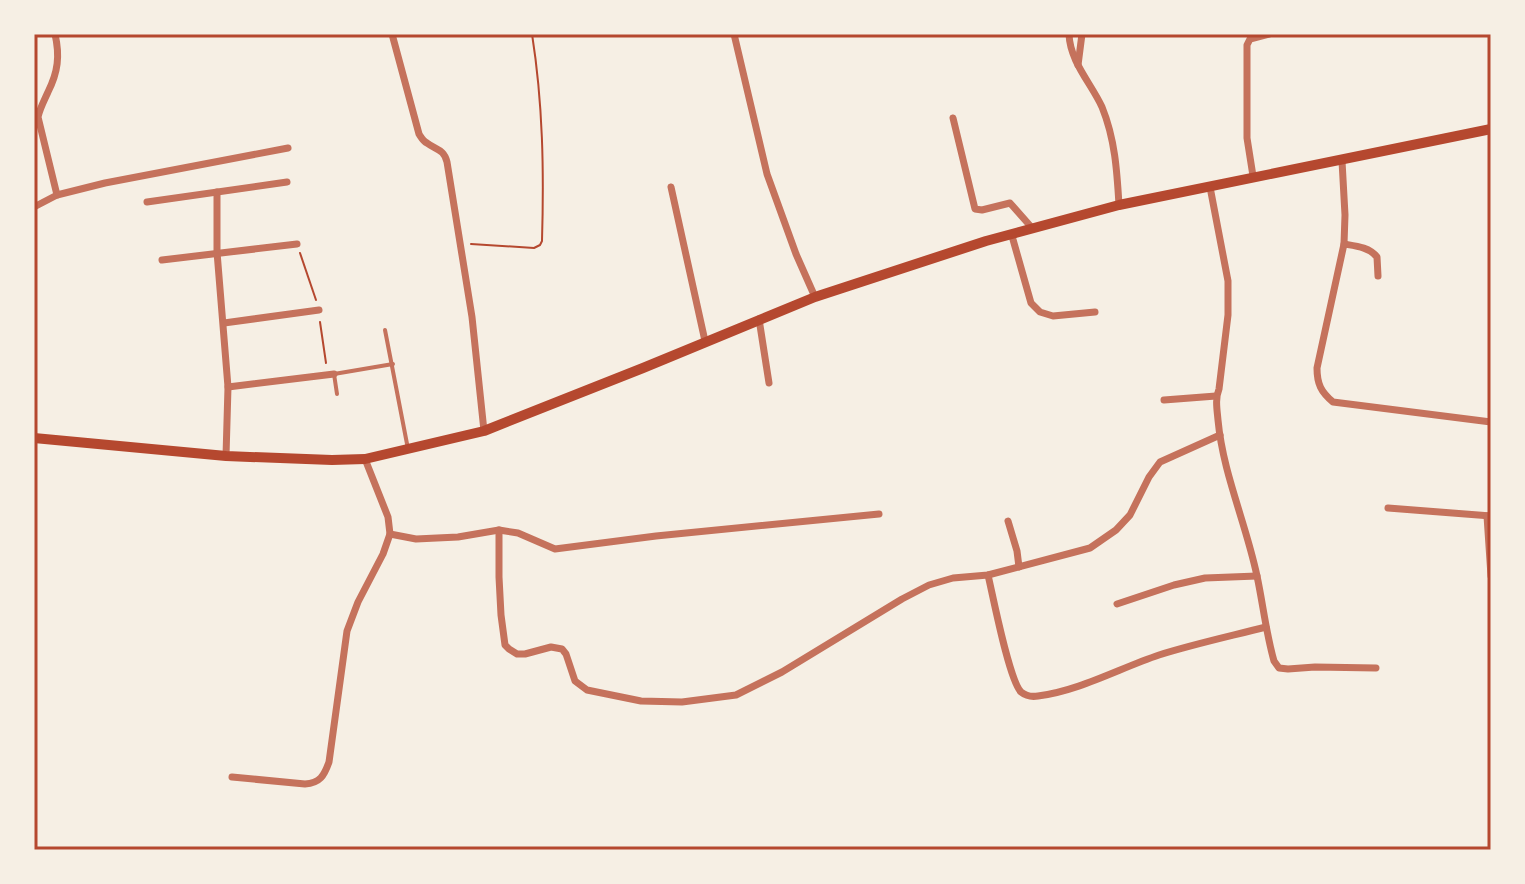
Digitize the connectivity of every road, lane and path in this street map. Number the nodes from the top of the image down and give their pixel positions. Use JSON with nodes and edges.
{"nodes":[{"id":1,"x":55,"y":34,"type":"edge"},
{"id":2,"x":392,"y":34,"type":"edge"},
{"id":3,"x":532,"y":34,"type":"edge"},
{"id":4,"x":734,"y":34,"type":"edge"},
{"id":5,"x":1069,"y":34,"type":"edge"},
{"id":6,"x":1082,"y":34,"type":"edge"},
{"id":7,"x":1269,"y":34,"type":"edge"},
{"id":8,"x":1078,"y":65,"type":"junction"},
{"id":9,"x":953,"y":118,"type":"dead end"},
{"id":10,"x":1491,"y":129,"type":"edge"},
{"id":11,"x":288,"y":148,"type":"dead end"},
{"id":12,"x":1342,"y":161,"type":"junction"},
{"id":13,"x":1253,"y":176,"type":"junction"},
{"id":14,"x":287,"y":182,"type":"dead end"},
{"id":15,"x":671,"y":187,"type":"dead end"},
{"id":16,"x":1210,"y":187,"type":"junction"},
{"id":17,"x":217,"y":192,"type":"junction"},
{"id":18,"x":57,"y":195,"type":"junction"},
{"id":19,"x":147,"y":202,"type":"dead end"},
{"id":20,"x":1119,"y":205,"type":"junction"},
{"id":21,"x":34,"y":207,"type":"edge"},
{"id":22,"x":1033,"y":229,"type":"junction"},
{"id":23,"x":1012,"y":236,"type":"junction"},
{"id":24,"x":297,"y":244,"type":"joint"},
{"id":25,"x":459,"y":244,"type":"junction"},
{"id":26,"x":1344,"y":244,"type":"junction"},
{"id":27,"x":217,"y":252,"type":"junction"},
{"id":28,"x":162,"y":260,"type":"dead end"},
{"id":29,"x":1378,"y":276,"type":"dead end"},
{"id":30,"x":815,"y":297,"type":"junction"},
{"id":31,"x":319,"y":310,"type":"junction"},
{"id":32,"x":1095,"y":312,"type":"dead end"},
{"id":33,"x":759,"y":319,"type":"junction"},
{"id":34,"x":224,"y":323,"type":"junction"},
{"id":35,"x":385,"y":330,"type":"dead end"},
{"id":36,"x":705,"y":341,"type":"junction"},
{"id":37,"x":393,"y":364,"type":"junction"},
{"id":38,"x":331,"y":374,"type":"junction"},
{"id":39,"x":769,"y":383,"type":"dead end"},
{"id":40,"x":228,"y":387,"type":"junction"},
{"id":41,"x":337,"y":394,"type":"dead end"},
{"id":42,"x":1216,"y":396,"type":"junction"},
{"id":43,"x":1164,"y":400,"type":"dead end"},
{"id":44,"x":1491,"y":422,"type":"edge"},
{"id":45,"x":484,"y":431,"type":"junction"},
{"id":46,"x":1220,"y":435,"type":"junction"},
{"id":47,"x":34,"y":438,"type":"edge"},
{"id":48,"x":408,"y":449,"type":"junction"},
{"id":49,"x":226,"y":456,"type":"junction"},
{"id":50,"x":365,"y":459,"type":"junction"},
{"id":51,"x":1388,"y":508,"type":"dead end"},
{"id":52,"x":879,"y":514,"type":"dead end"},
{"id":53,"x":1489,"y":516,"type":"edge"},
{"id":54,"x":1008,"y":521,"type":"dead end"},
{"id":55,"x":499,"y":530,"type":"junction"},
{"id":56,"x":390,"y":534,"type":"junction"},
{"id":57,"x":1019,"y":567,"type":"junction"},
{"id":58,"x":988,"y":575,"type":"junction"},
{"id":59,"x":1257,"y":576,"type":"junction"},
{"id":60,"x":1491,"y":576,"type":"edge"},
{"id":61,"x":1117,"y":604,"type":"dead end"},
{"id":62,"x":1266,"y":627,"type":"junction"},
{"id":63,"x":1376,"y":668,"type":"dead end"},
{"id":64,"x":232,"y":777,"type":"dead end"}],
"edges":[{"from":1,"to":18,"type":"street"},
{"from":2,"to":25,"type":"street"},
{"from":3,"to":25,"type":"path"},
{"from":4,"to":30,"type":"street"},
{"from":5,"to":8,"type":"street"},
{"from":6,"to":8,"type":"street"},
{"from":7,"to":13,"type":"street"},
{"from":8,"to":20,"type":"street"},
{"from":9,"to":22,"type":"street"},
{"from":10,"to":12,"type":"main road"},
{"from":11,"to":18,"type":"street"},
{"from":12,"to":13,"type":"main road"},
{"from":12,"to":26,"type":"street"},
{"from":13,"to":16,"type":"main road"},
{"from":14,"to":17,"type":"street"},
{"from":15,"to":36,"type":"street"},
{"from":16,"to":20,"type":"main road"},
{"from":16,"to":42,"type":"street"},
{"from":17,"to":19,"type":"street"},
{"from":17,"to":27,"type":"street"},
{"from":18,"to":21,"type":"street"},
{"from":20,"to":22,"type":"main road"},
{"from":22,"to":23,"type":"main road"},
{"from":23,"to":30,"type":"main road"},
{"from":23,"to":32,"type":"street"},
{"from":24,"to":27,"type":"street"},
{"from":24,"to":31,"type":"path"},
{"from":25,"to":45,"type":"street"},
{"from":26,"to":29,"type":"street"},
{"from":26,"to":44,"type":"street"},
{"from":27,"to":28,"type":"street"},
{"from":27,"to":34,"type":"street"},
{"from":30,"to":33,"type":"main road"},
{"from":31,"to":34,"type":"street"},
{"from":31,"to":38,"type":"path"},
{"from":33,"to":36,"type":"main road"},
{"from":33,"to":39,"type":"street"},
{"from":34,"to":40,"type":"street"},
{"from":35,"to":37,"type":"lane"},
{"from":36,"to":45,"type":"main road"},
{"from":37,"to":38,"type":"lane"},
{"from":37,"to":48,"type":"lane"},
{"from":38,"to":40,"type":"street"},
{"from":38,"to":41,"type":"lane"},
{"from":40,"to":49,"type":"street"},
{"from":42,"to":43,"type":"street"},
{"from":42,"to":46,"type":"street"},
{"from":45,"to":48,"type":"main road"},
{"from":46,"to":57,"type":"street"},
{"from":46,"to":59,"type":"street"},
{"from":47,"to":49,"type":"main road"},
{"from":48,"to":50,"type":"main road"},
{"from":49,"to":50,"type":"main road"},
{"from":50,"to":56,"type":"street"},
{"from":51,"to":53,"type":"street"},
{"from":52,"to":55,"type":"street"},
{"from":53,"to":60,"type":"street"},
{"from":54,"to":57,"type":"street"},
{"from":55,"to":56,"type":"street"},
{"from":55,"to":58,"type":"street"},
{"from":56,"to":64,"type":"street"},
{"from":57,"to":58,"type":"street"},
{"from":58,"to":62,"type":"street"},
{"from":59,"to":61,"type":"street"},
{"from":59,"to":62,"type":"street"},
{"from":62,"to":63,"type":"street"}]}
